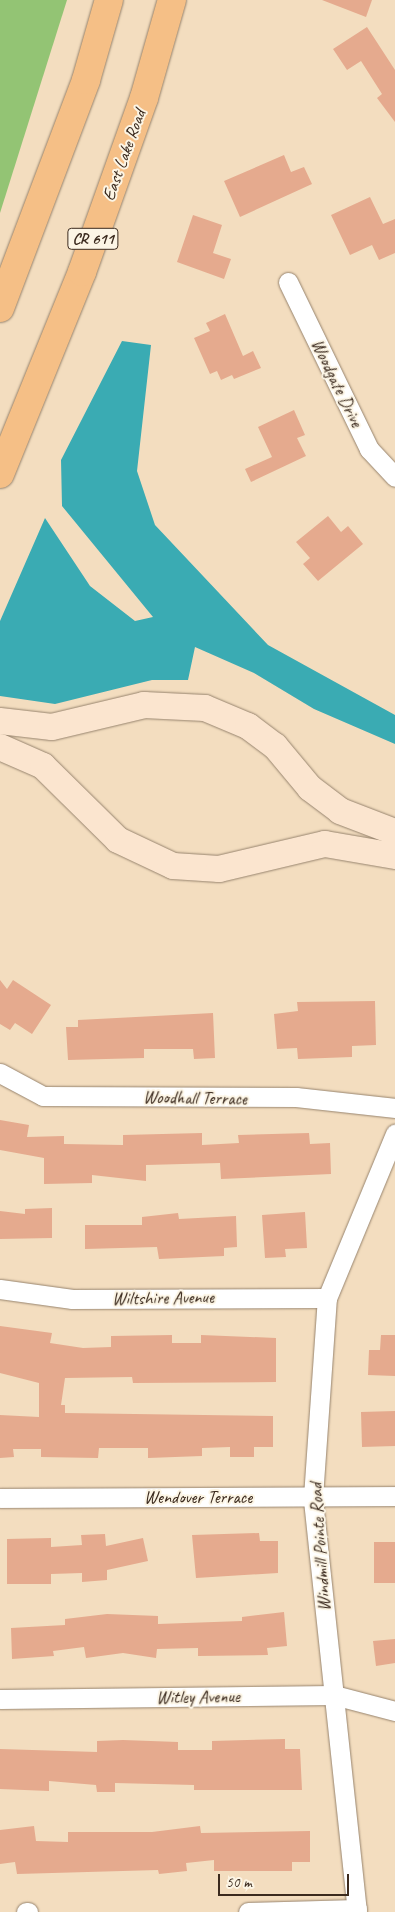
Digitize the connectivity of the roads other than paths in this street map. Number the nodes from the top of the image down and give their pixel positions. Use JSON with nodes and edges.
{"nodes":[{"id":1,"x":109,"y":0,"type":"edge"},
{"id":2,"x":172,"y":0,"type":"edge"},
{"id":3,"x":288,"y":282,"type":"dead end"},
{"id":4,"x":0,"y":308,"type":"edge"},
{"id":5,"x":0,"y":474,"type":"edge"},
{"id":6,"x":395,"y":477,"type":"edge"},
{"id":7,"x":0,"y":721,"type":"edge"},
{"id":8,"x":0,"y":747,"type":"edge"},
{"id":9,"x":395,"y":832,"type":"edge"},
{"id":10,"x":395,"y":856,"type":"edge"},
{"id":11,"x":0,"y":1072,"type":"edge"},
{"id":12,"x":395,"y":1108,"type":"edge"},
{"id":13,"x":395,"y":1134,"type":"edge"},
{"id":14,"x":0,"y":1289,"type":"edge"},
{"id":15,"x":327,"y":1298,"type":"junction"},
{"id":16,"x":395,"y":1496,"type":"edge"},
{"id":17,"x":313,"y":1497,"type":"junction"},
{"id":18,"x":0,"y":1498,"type":"edge"},
{"id":19,"x":334,"y":1695,"type":"junction"},
{"id":20,"x":0,"y":1699,"type":"edge"},
{"id":21,"x":395,"y":1711,"type":"edge"},
{"id":22,"x":357,"y":1911,"type":"edge"},
{"id":23,"x":248,"y":1912,"type":"edge"}],
"edges":[{"from":1,"to":4,"type":"main road"},
{"from":2,"to":5,"type":"main road","name":"East Lake Road","number":"CR 611"},
{"from":3,"to":6,"type":"street","name":"Woodgate Drive"},
{"from":7,"to":9,"type":"street"},
{"from":8,"to":10,"type":"street"},
{"from":11,"to":12,"type":"street","name":"Woodhall Terrace"},
{"from":13,"to":15,"type":"street","name":"Windmill Pointe Road"},
{"from":14,"to":15,"type":"street","name":"Wiltshire Avenue"},
{"from":15,"to":17,"type":"street","name":"Windmill Pointe Road"},
{"from":16,"to":17,"type":"street","name":"Wendover Terrace"},
{"from":17,"to":18,"type":"street","name":"Wendover Terrace"},
{"from":17,"to":19,"type":"street","name":"Windmill Pointe Road"},
{"from":19,"to":20,"type":"street","name":"Witley Avenue"},
{"from":19,"to":21,"type":"street","name":"Witley Avenue"},
{"from":19,"to":22,"type":"street","name":"Windmill Pointe Road"},
{"from":22,"to":23,"type":"street"}]}
